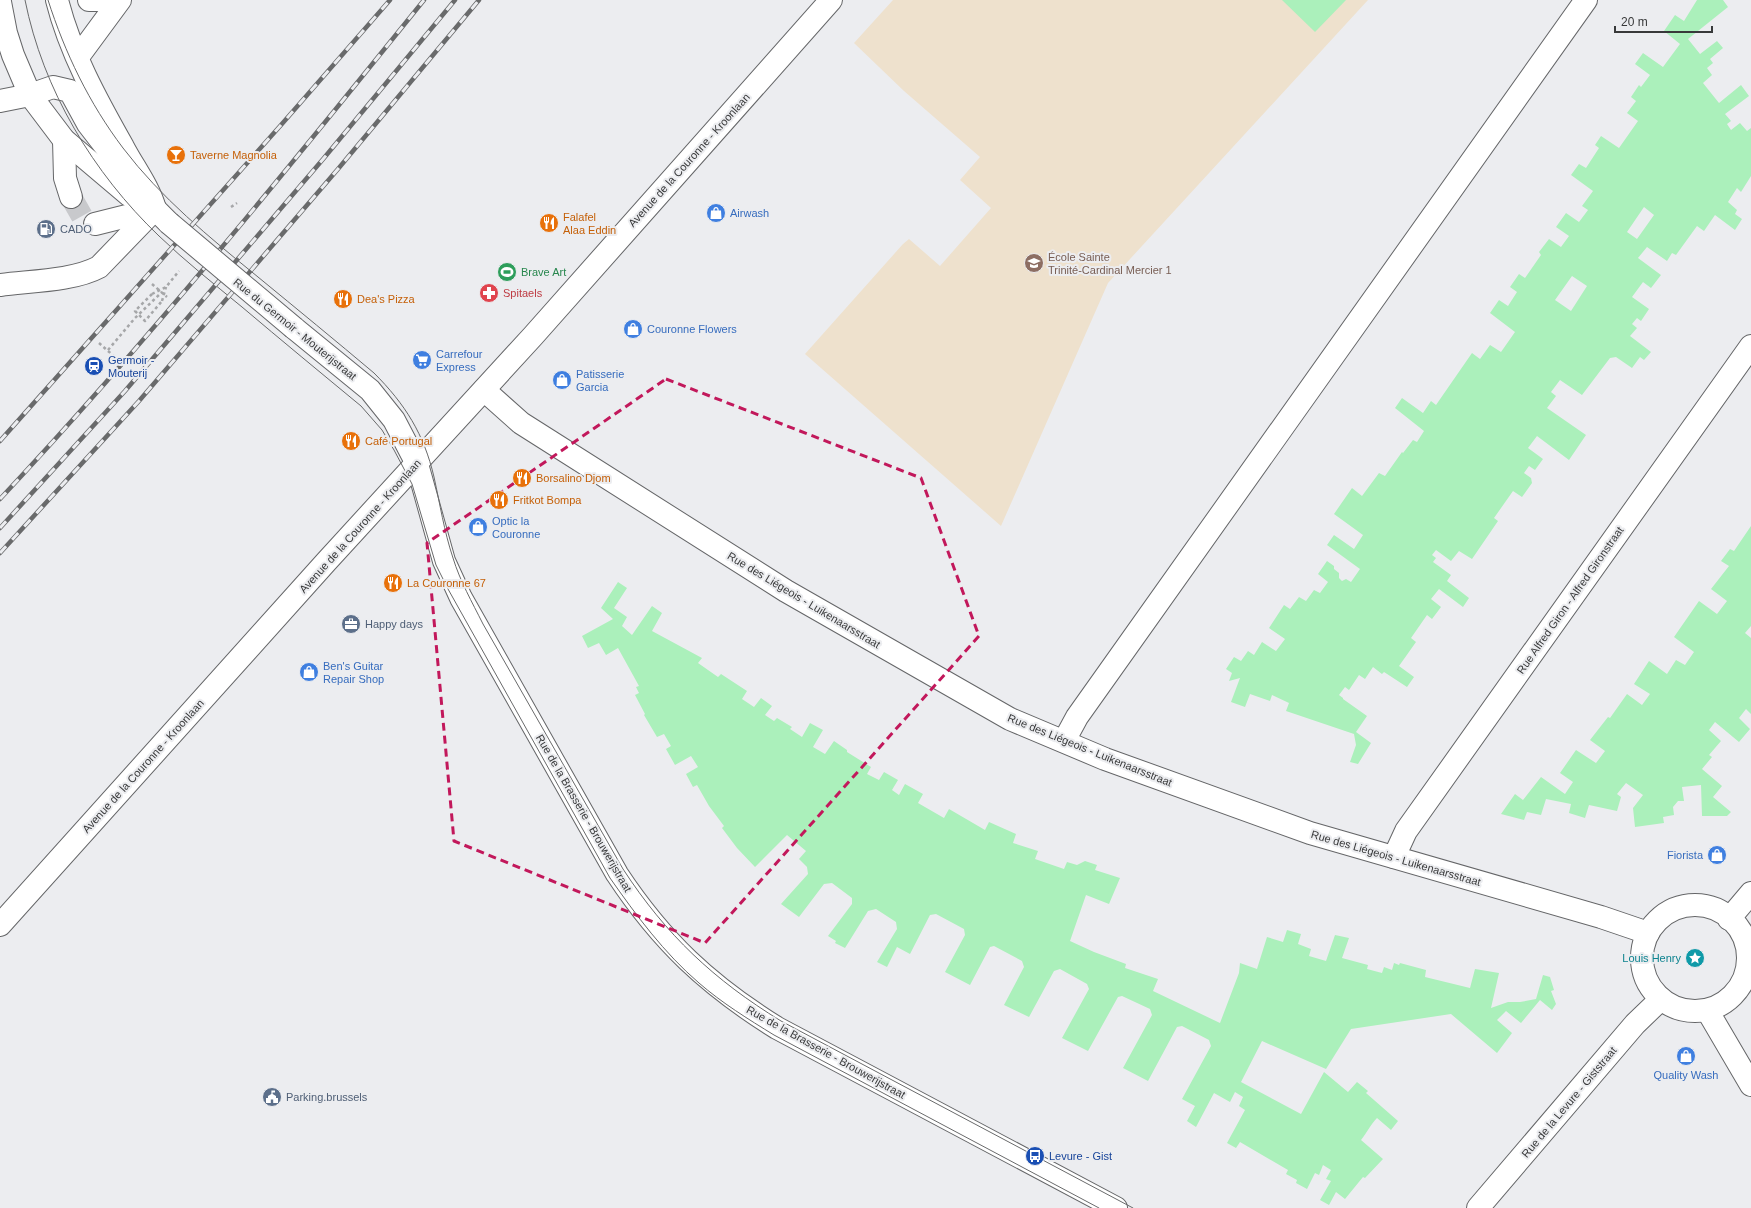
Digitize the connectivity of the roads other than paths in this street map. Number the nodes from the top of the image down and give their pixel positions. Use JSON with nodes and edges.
{"nodes":[{"id":1,"x":57,"y":0,"type":"edge"},
{"id":2,"x":89,"y":0,"type":"edge"},
{"id":3,"x":106,"y":0,"type":"edge"},
{"id":4,"x":120,"y":0,"type":"edge"},
{"id":5,"x":831,"y":0,"type":"edge"},
{"id":6,"x":1586,"y":0,"type":"edge"},
{"id":7,"x":0,"y":2,"type":"edge"},
{"id":8,"x":78,"y":58,"type":"junction"},
{"id":9,"x":30,"y":95,"type":"junction"},
{"id":10,"x":0,"y":101,"type":"edge"},
{"id":11,"x":64,"y":140,"type":"junction"},
{"id":12,"x":71,"y":197,"type":"tunnel mouth"},
{"id":13,"x":158,"y":209,"type":"junction"},
{"id":14,"x":95,"y":224,"type":"dead end"},
{"id":15,"x":0,"y":285,"type":"edge"},
{"id":16,"x":1751,"y":346,"type":"edge"},
{"id":17,"x":484,"y":390,"type":"junction"},
{"id":18,"x":417,"y":464,"type":"junction"},
{"id":19,"x":1064,"y":741,"type":"junction"},
{"id":20,"x":1394,"y":857,"type":"junction"},
{"id":21,"x":1751,"y":893,"type":"edge"},
{"id":22,"x":1729,"y":919,"type":"junction"},
{"id":23,"x":0,"y":925,"type":"edge"},
{"id":24,"x":1648,"y":933,"type":"junction"},
{"id":25,"x":1749,"y":969,"type":"edge"},
{"id":26,"x":1661,"y":999,"type":"junction"},
{"id":27,"x":1707,"y":1010,"type":"junction"},
{"id":28,"x":1751,"y":1085,"type":"edge"},
{"id":29,"x":1116,"y":1208,"type":"edge"},
{"id":30,"x":1478,"y":1208,"type":"edge"}],
"edges":[{"from":1,"to":8,"type":"street"},
{"from":2,"to":3,"type":"street"},
{"from":4,"to":8,"type":"street"},
{"from":5,"to":17,"type":"street","name":"Avenue de la Couronne - Kroonlaan"},
{"from":6,"to":19,"type":"street"},
{"from":7,"to":9,"type":"street"},
{"from":8,"to":13,"type":"street"},
{"from":9,"to":10,"type":"street"},
{"from":9,"to":11,"type":"street"},
{"from":9,"to":13,"type":"street"},
{"from":11,"to":12,"type":"street"},
{"from":11,"to":13,"type":"street"},
{"from":13,"to":14,"type":"street"},
{"from":13,"to":15,"type":"street"},
{"from":13,"to":18,"type":"street","name":"Rue du Germoir - Mouterijstraat","bridge":true},
{"from":16,"to":20,"type":"street","name":"Rue Alfred Giron - Alfred Gironstraat"},
{"from":17,"to":18,"type":"street","name":"Avenue de la Couronne - Kroonlaan"},
{"from":17,"to":19,"type":"street","name":"Rue des Liégeois - Luikenaarsstraat"},
{"from":18,"to":23,"type":"street","name":"Avenue de la Couronne - Kroonlaan"},
{"from":18,"to":29,"type":"street","name":"Rue de la Brasserie - Brouwerijstraat"},
{"from":19,"to":20,"type":"street","name":"Rue des Liégeois - Luikenaarsstraat"},
{"from":20,"to":24,"type":"street","name":"Rue des Liégeois - Luikenaarsstraat"},
{"from":21,"to":22,"type":"street"},
{"from":22,"to":24,"type":"street"},
{"from":22,"to":25,"type":"street"},
{"from":24,"to":26,"type":"street"},
{"from":25,"to":27,"type":"street"},
{"from":26,"to":27,"type":"street"},
{"from":26,"to":30,"type":"street","name":"Rue de la Levure - Giststraat"},
{"from":27,"to":28,"type":"street"}]}
